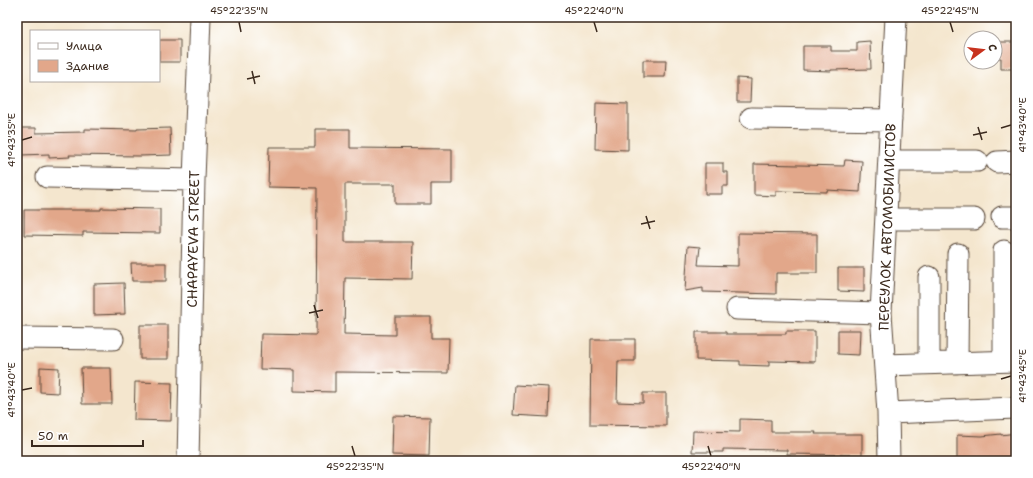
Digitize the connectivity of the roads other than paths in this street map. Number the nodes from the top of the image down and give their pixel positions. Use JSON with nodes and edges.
{"nodes":[{"id":1,"x":200,"y":17,"type":"edge"},
{"id":2,"x":896,"y":17,"type":"edge"},
{"id":3,"x":751,"y":118,"type":"dead end"},
{"id":4,"x":891,"y":120,"type":"junction"},
{"id":5,"x":889,"y":161,"type":"junction"},
{"id":6,"x":997,"y":161,"type":"edge"},
{"id":7,"x":46,"y":178,"type":"dead end"},
{"id":8,"x":194,"y":180,"type":"junction"},
{"id":9,"x":886,"y":219,"type":"junction"},
{"id":10,"x":974,"y":219,"type":"dead end"},
{"id":11,"x":1004,"y":252,"type":"dead end"},
{"id":12,"x":958,"y":254,"type":"dead end"},
{"id":13,"x":929,"y":277,"type":"dead end"},
{"id":14,"x":737,"y":309,"type":"dead end"},
{"id":15,"x":881,"y":313,"type":"junction"},
{"id":16,"x":17,"y":338,"type":"edge"},
{"id":17,"x":113,"y":339,"type":"dead end"},
{"id":18,"x":1010,"y":361,"type":"edge"},
{"id":19,"x":957,"y":362,"type":"junction"},
{"id":20,"x":930,"y":363,"type":"junction"},
{"id":21,"x":885,"y":365,"type":"junction"},
{"id":22,"x":1016,"y":408,"type":"edge"},
{"id":23,"x":888,"y":413,"type":"junction"},
{"id":24,"x":188,"y":461,"type":"edge"},
{"id":25,"x":889,"y":461,"type":"edge"}],
"edges":[{"from":1,"to":8,"type":"street","name":"CHAPAYEVA STREET"},
{"from":2,"to":4,"type":"street","name":"ПЕРЕУЛОК АВТОМОБИЛИСТОВ"},
{"from":3,"to":4,"type":"street"},
{"from":4,"to":5,"type":"street","name":"ПЕРЕУЛОК АВТОМОБИЛИСТОВ"},
{"from":5,"to":6,"type":"street"},
{"from":5,"to":9,"type":"street","name":"ПЕРЕУЛОК АВТОМОБИЛИСТОВ"},
{"from":7,"to":8,"type":"street"},
{"from":8,"to":24,"type":"street","name":"CHAPAYEVA STREET"},
{"from":9,"to":10,"type":"street"},
{"from":9,"to":15,"type":"street","name":"ПЕРЕУЛОК АВТОМОБИЛИСТОВ"},
{"from":11,"to":18,"type":"street"},
{"from":12,"to":19,"type":"street"},
{"from":13,"to":20,"type":"street"},
{"from":14,"to":15,"type":"street"},
{"from":15,"to":21,"type":"street","name":"ПЕРЕУЛОК АВТОМОБИЛИСТОВ"},
{"from":16,"to":17,"type":"street"},
{"from":18,"to":19,"type":"street"},
{"from":19,"to":20,"type":"street"},
{"from":20,"to":21,"type":"street"},
{"from":21,"to":23,"type":"street","name":"ПЕРЕУЛОК АВТОМОБИЛИСТОВ"},
{"from":22,"to":23,"type":"street"},
{"from":23,"to":25,"type":"street","name":"ПЕРЕУЛОК АВТОМОБИЛИСТОВ"}]}
